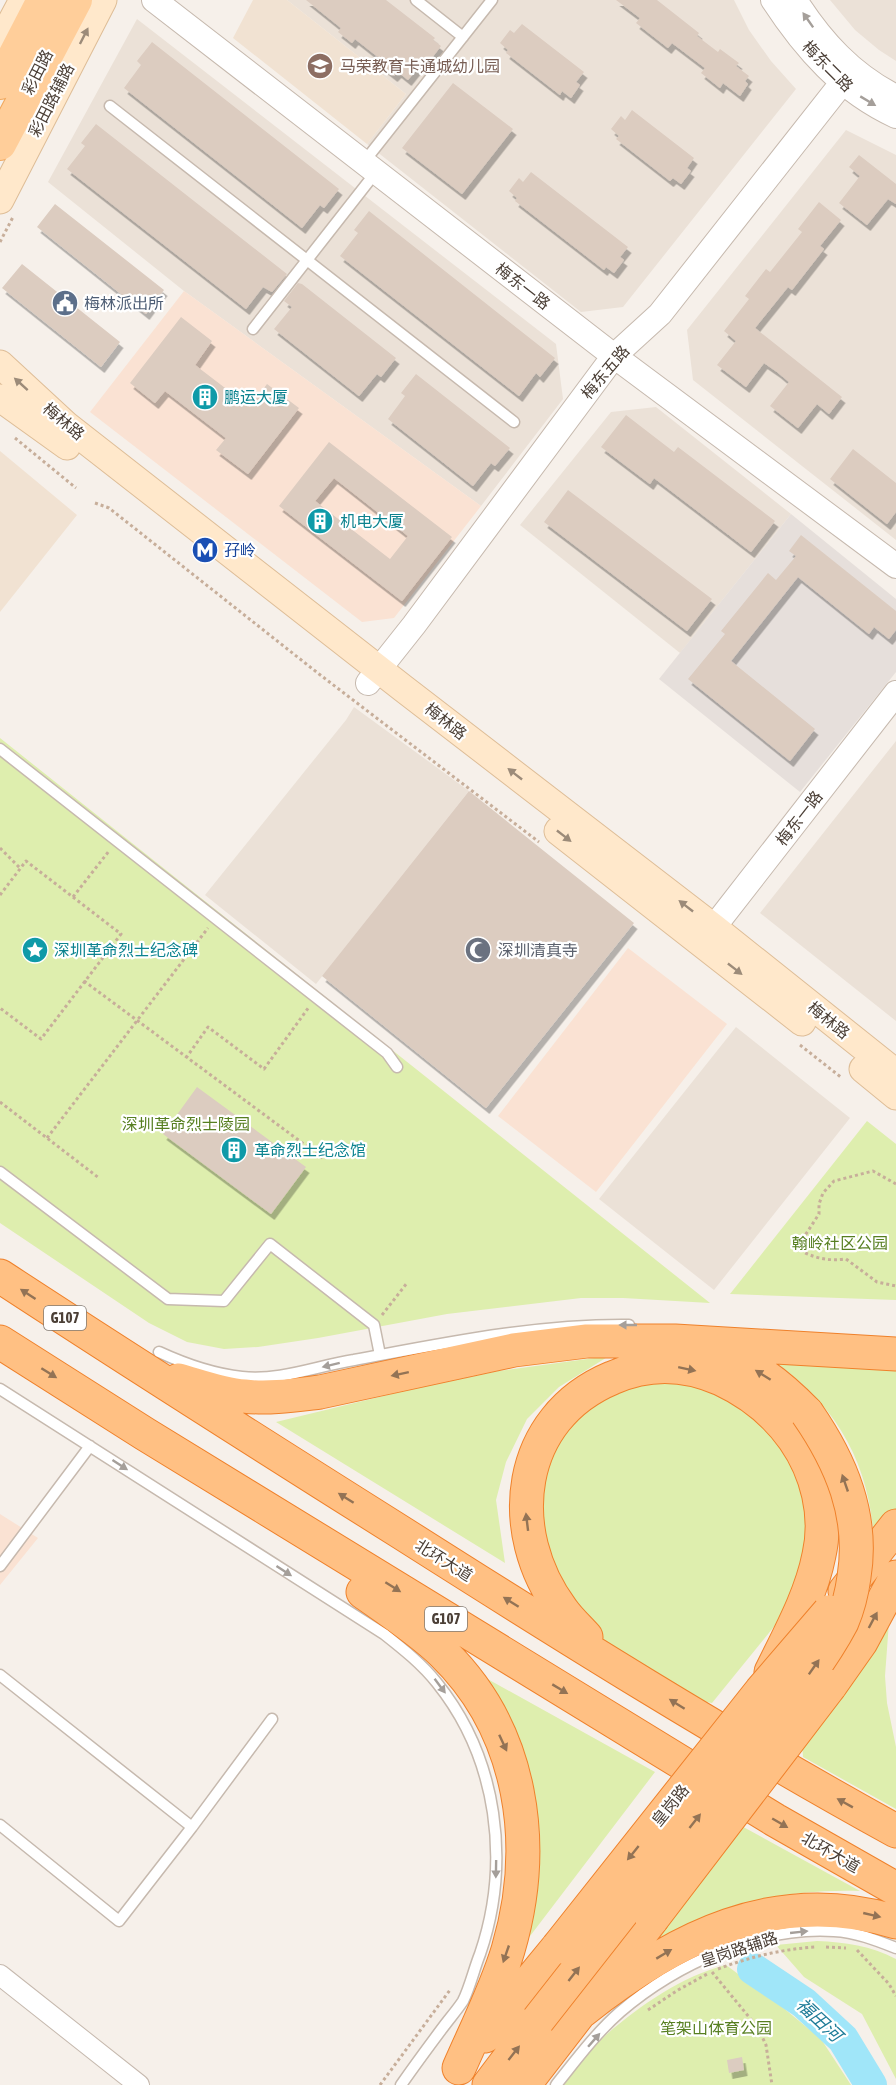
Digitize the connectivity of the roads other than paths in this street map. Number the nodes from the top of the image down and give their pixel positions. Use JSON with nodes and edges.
{"nodes":[{"id":1,"x":23,"y":0,"type":"edge"},
{"id":2,"x":43,"y":0,"type":"edge"},
{"id":3,"x":76,"y":0,"type":"edge"},
{"id":4,"x":103,"y":0,"type":"edge"},
{"id":5,"x":154,"y":0,"type":"edge"},
{"id":6,"x":416,"y":0,"type":"edge"},
{"id":7,"x":492,"y":0,"type":"edge"},
{"id":8,"x":773,"y":0,"type":"edge"},
{"id":9,"x":795,"y":0,"type":"edge"},
{"id":10,"x":463,"y":37,"type":"junction"},
{"id":11,"x":22,"y":46,"type":"edge"},
{"id":12,"x":847,"y":76,"type":"junction"},
{"id":13,"x":0,"y":83,"type":"edge"},
{"id":14,"x":896,"y":97,"type":"edge"},
{"id":15,"x":110,"y":106,"type":"dead end"},
{"id":16,"x":896,"y":116,"type":"edge"},
{"id":17,"x":0,"y":144,"type":"edge"},
{"id":18,"x":370,"y":167,"type":"junction"},
{"id":19,"x":0,"y":200,"type":"edge"},
{"id":20,"x":307,"y":260,"type":"junction"},
{"id":21,"x":253,"y":329,"type":"dead end"},
{"id":22,"x":614,"y":356,"type":"junction"},
{"id":23,"x":0,"y":364,"type":"edge"},
{"id":24,"x":3,"y":400,"type":"edge"},
{"id":25,"x":514,"y":422,"type":"dead end"},
{"id":26,"x":61,"y":431,"type":"junction"},
{"id":27,"x":896,"y":566,"type":"edge"},
{"id":28,"x":373,"y":676,"type":"junction"},
{"id":29,"x":896,"y":693,"type":"edge"},
{"id":30,"x":0,"y":749,"type":"edge"},
{"id":31,"x":707,"y":935,"type":"junction"},
{"id":32,"x":397,"y":1067,"type":"dead end"},
{"id":33,"x":895,"y":1086,"type":"edge"},
{"id":34,"x":0,"y":1172,"type":"edge"},
{"id":35,"x":0,"y":1275,"type":"edge"},
{"id":36,"x":643,"y":1325,"type":"dead end"},
{"id":37,"x":675,"y":1341,"type":"junction"},
{"id":38,"x":0,"y":1342,"type":"edge"},
{"id":39,"x":896,"y":1354,"type":"edge"},
{"id":40,"x":380,"y":1355,"type":"junction"},
{"id":41,"x":144,"y":1356,"type":"junction"},
{"id":42,"x":0,"y":1389,"type":"edge"},
{"id":43,"x":145,"y":1434,"type":"junction"},
{"id":44,"x":90,"y":1446,"type":"junction"},
{"id":45,"x":896,"y":1526,"type":"edge"},
{"id":46,"x":0,"y":1566,"type":"edge"},
{"id":47,"x":896,"y":1577,"type":"edge"},
{"id":48,"x":819,"y":1600,"type":"junction"},
{"id":49,"x":607,"y":1661,"type":"junction"},
{"id":50,"x":0,"y":1675,"type":"edge"},
{"id":51,"x":272,"y":1719,"type":"dead end"},
{"id":52,"x":0,"y":1825,"type":"edge"},
{"id":53,"x":192,"y":1827,"type":"junction"},
{"id":54,"x":896,"y":1831,"type":"edge"},
{"id":55,"x":896,"y":1889,"type":"edge"},
{"id":56,"x":896,"y":1922,"type":"edge"},
{"id":57,"x":896,"y":1948,"type":"edge"},
{"id":58,"x":0,"y":1975,"type":"edge"},
{"id":59,"x":582,"y":2011,"type":"junction"},
{"id":60,"x":452,"y":2077,"type":"edge"},
{"id":61,"x":139,"y":2085,"type":"edge"},
{"id":62,"x":401,"y":2085,"type":"edge"},
{"id":63,"x":489,"y":2085,"type":"edge"},
{"id":64,"x":524,"y":2085,"type":"edge"},
{"id":65,"x":556,"y":2085,"type":"edge"}],
"edges":[{"from":1,"to":11,"type":"main road"},
{"from":2,"to":11,"type":"main road","name":"彩田路"},
{"from":3,"to":11,"type":"main road","name":"彩田路"},
{"from":19,"to":4,"type":"main road","name":"彩田路辅路","one_way":true},
{"from":5,"to":18,"type":"street","name":"梅东一路"},
{"from":6,"to":10,"type":"lane"},
{"from":7,"to":10,"type":"lane"},
{"from":8,"to":12,"type":"street","name":"梅东二路"},
{"from":12,"to":9,"type":"street","name":"梅东二路","one_way":true},
{"from":10,"to":18,"type":"lane"},
{"from":11,"to":13,"type":"main road","name":"彩田路"},
{"from":11,"to":17,"type":"main road","name":"彩田路"},
{"from":12,"to":14,"type":"street","name":"梅东二路"},
{"from":12,"to":16,"type":"street","name":"梅东二路","one_way":true},
{"from":12,"to":22,"type":"street","name":"梅东五路"},
{"from":15,"to":20,"type":"lane"},
{"from":18,"to":20,"type":"lane"},
{"from":18,"to":22,"type":"street","name":"梅东一路"},
{"from":20,"to":21,"type":"lane"},
{"from":20,"to":25,"type":"lane"},
{"from":22,"to":27,"type":"street","name":"梅东一路"},
{"from":22,"to":28,"type":"street","name":"梅东五路"},
{"from":26,"to":23,"type":"main road","name":"梅林路","one_way":true},
{"from":24,"to":26,"type":"main road","name":"梅林路"},
{"from":26,"to":28,"type":"main road","name":"梅林路"},
{"from":28,"to":31,"type":"main road","name":"梅林路"},
{"from":29,"to":31,"type":"street","name":"梅东一路"},
{"from":30,"to":32,"type":"lane"},
{"from":31,"to":33,"type":"main road","name":"梅林路"},
{"from":34,"to":40,"type":"lane"},
{"from":41,"to":35,"type":"highway","name":"北环大道","number":"G107","one_way":true},
{"from":36,"to":40,"type":"lane","one_way":true},
{"from":37,"to":39,"type":"highway"},
{"from":37,"to":41,"type":"highway","one_way":true},
{"from":63,"to":37,"type":"highway","one_way":true,"bridge":true},
{"from":38,"to":43,"type":"highway","name":"北环大道","number":"G107","one_way":true},
{"from":40,"to":41,"type":"lane","one_way":true},
{"from":49,"to":41,"type":"highway","name":"北环大道","number":"G107","one_way":true},
{"from":42,"to":44,"type":"lane"},
{"from":43,"to":55,"type":"highway","name":"北环大道","number":"G107","one_way":true},
{"from":43,"to":60,"type":"highway","one_way":true},
{"from":44,"to":46,"type":"lane"},
{"from":44,"to":62,"type":"lane","one_way":true},
{"from":45,"to":48,"type":"highway","name":"皇岗路"},
{"from":59,"to":47,"type":"highway","one_way":true,"bridge":true},
{"from":49,"to":48,"type":"highway","one_way":true},
{"from":48,"to":60,"type":"highway","name":"皇岗路","one_way":true,"bridge":true},
{"from":54,"to":49,"type":"highway","name":"北环大道","number":"G107","one_way":true},
{"from":50,"to":53,"type":"lane"},
{"from":51,"to":53,"type":"lane"},
{"from":52,"to":53,"type":"lane"},
{"from":59,"to":56,"type":"highway","one_way":true},
{"from":65,"to":57,"type":"lane","name":"皇岗路辅路","one_way":true},
{"from":58,"to":61,"type":"street"},
{"from":59,"to":64,"type":"highway"}]}
